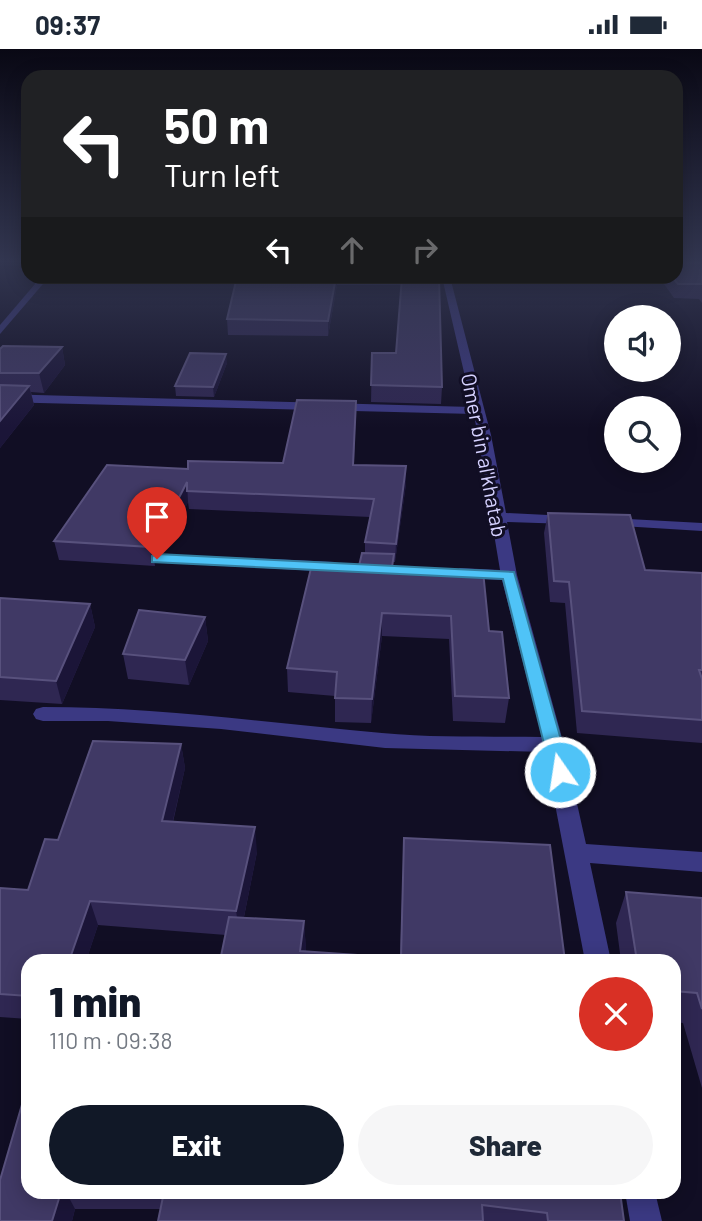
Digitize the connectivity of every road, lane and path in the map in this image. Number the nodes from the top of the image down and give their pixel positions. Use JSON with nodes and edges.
{"nodes":[{"id":1,"x":456,"y":318,"type":"edge"},
{"id":2,"x":0,"y":398,"type":"edge"},
{"id":3,"x":479,"y":411,"type":"junction"},
{"id":4,"x":498,"y":517,"type":"junction"},
{"id":5,"x":702,"y":527,"type":"edge"},
{"id":6,"x":157,"y":559,"type":"dead end"},
{"id":7,"x":347,"y":568,"type":"edge"},
{"id":8,"x":442,"y":572,"type":"edge"},
{"id":9,"x":509,"y":575,"type":"junction"},
{"id":10,"x":43,"y":714,"type":"dead end"},
{"id":11,"x":554,"y":745,"type":"junction"},
{"id":12,"x":578,"y":853,"type":"junction"},
{"id":13,"x":702,"y":862,"type":"edge"},
{"id":14,"x":597,"y":954,"type":"edge"},
{"id":15,"x":641,"y":1199,"type":"edge"},
{"id":16,"x":646,"y":1221,"type":"edge"}],
"edges":[{"from":1,"to":3,"type":"street","name":"Omer bin al'khatab"},
{"from":2,"to":3,"type":"street"},
{"from":3,"to":4,"type":"street","name":"Omer bin al'khatab"},
{"from":4,"to":5,"type":"street"},
{"from":4,"to":9,"type":"street","name":"Omer bin al'khatab"},
{"from":6,"to":7,"type":"street"},
{"from":8,"to":9,"type":"street"},
{"from":9,"to":11,"type":"street","name":"Omer bin al'khatab"},
{"from":10,"to":11,"type":"street"},
{"from":11,"to":12,"type":"street","name":"Omer bin al'khatab"},
{"from":12,"to":13,"type":"street"},
{"from":12,"to":14,"type":"street","name":"Omer bin al'khatab"},
{"from":15,"to":16,"type":"street"}]}
